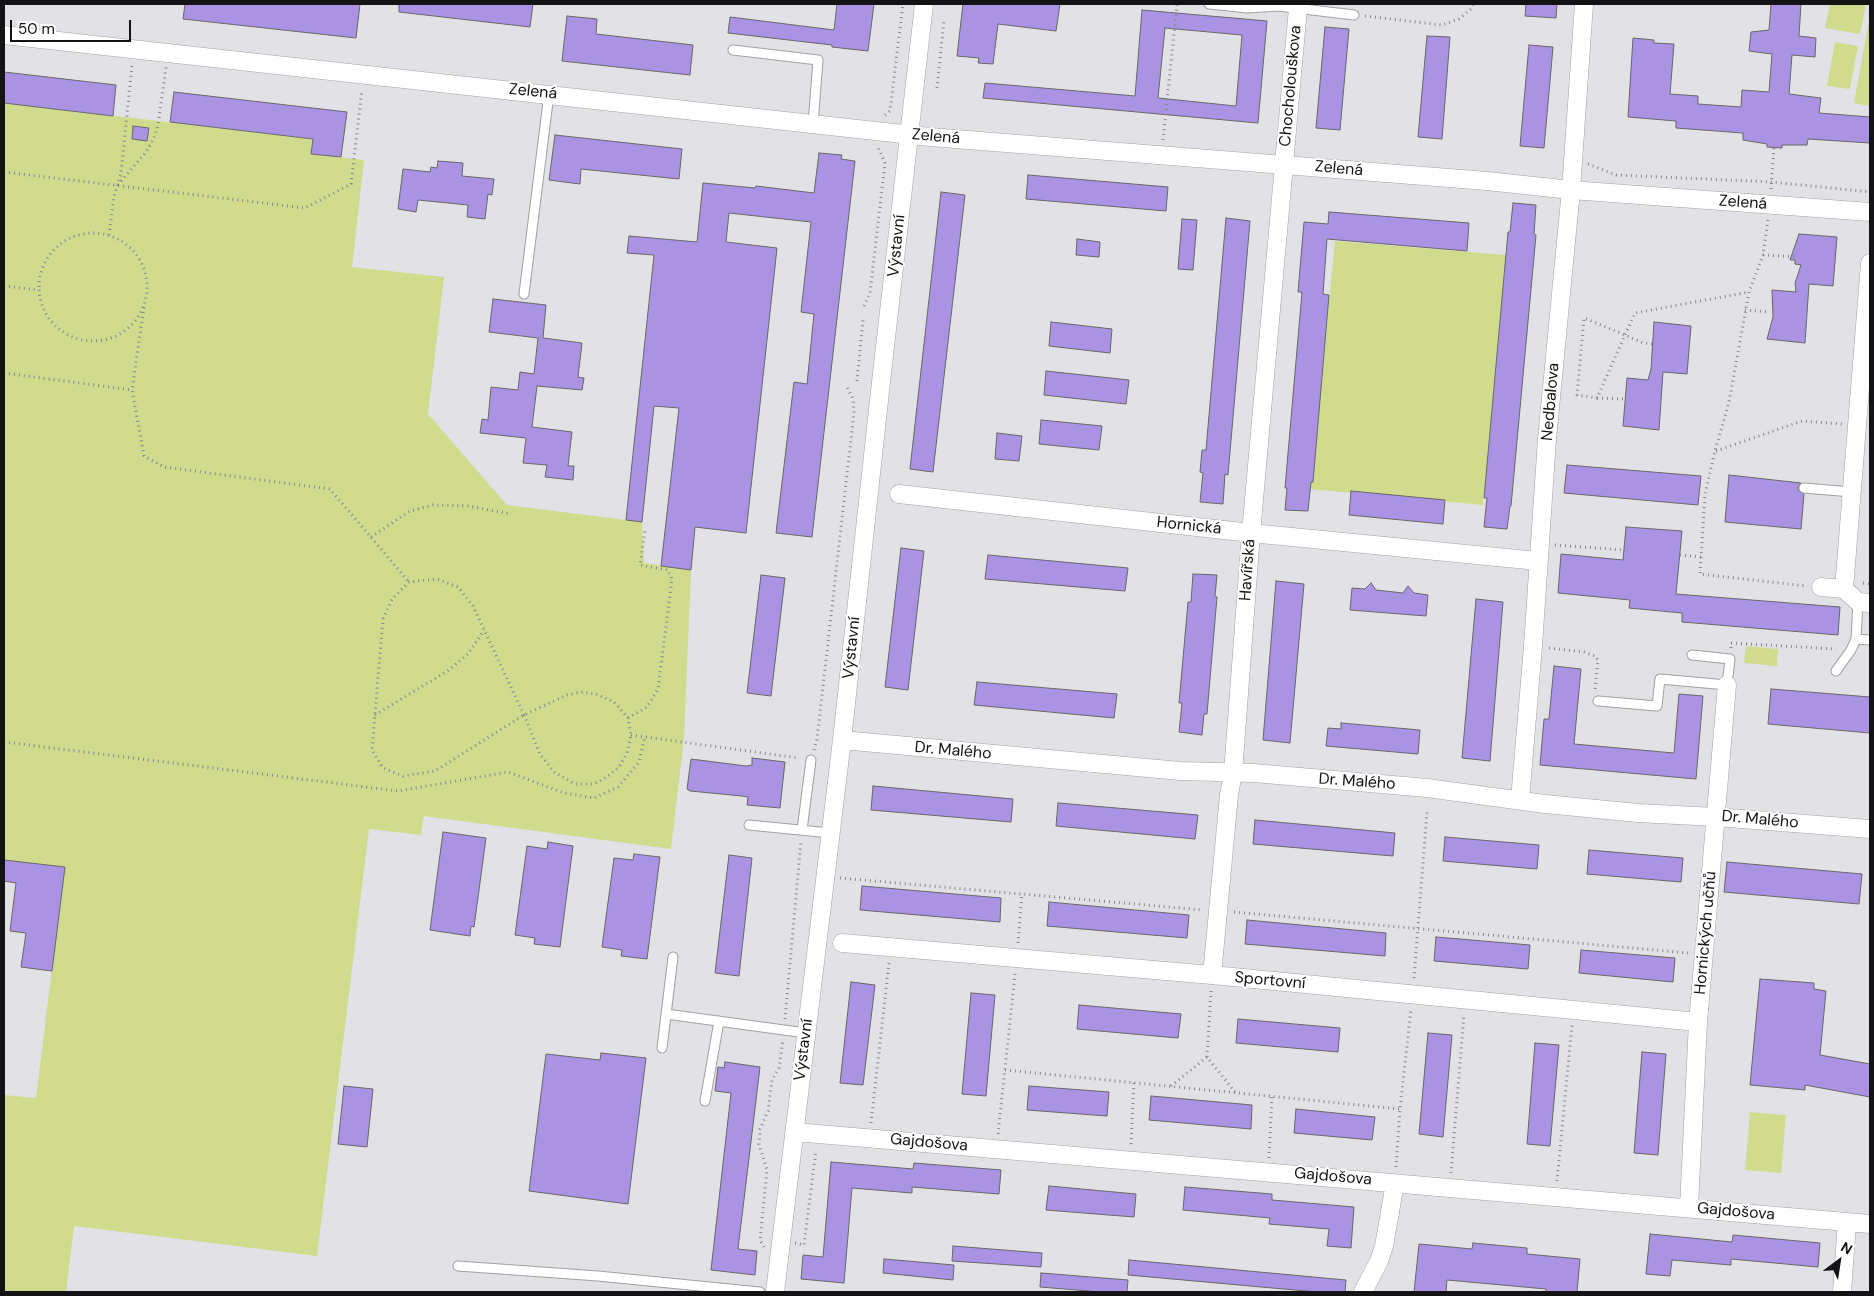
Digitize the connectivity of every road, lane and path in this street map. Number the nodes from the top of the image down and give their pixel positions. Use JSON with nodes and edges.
{"nodes":[{"id":1,"x":903,"y":4,"type":"edge"},
{"id":2,"x":924,"y":4,"type":"edge"},
{"id":3,"x":1177,"y":4,"type":"edge"},
{"id":4,"x":1208,"y":4,"type":"edge"},
{"id":5,"x":1473,"y":4,"type":"edge"},
{"id":6,"x":1584,"y":4,"type":"edge"},
{"id":7,"x":1298,"y":8,"type":"junction"},
{"id":8,"x":1354,"y":15,"type":"joint"},
{"id":9,"x":944,"y":21,"type":"dead end"},
{"id":10,"x":4,"y":35,"type":"edge"},
{"id":11,"x":733,"y":50,"type":"dead end"},
{"id":12,"x":132,"y":61,"type":"dead end"},
{"id":13,"x":167,"y":65,"type":"dead end"},
{"id":14,"x":362,"y":86,"type":"dead end"},
{"id":15,"x":937,"y":88,"type":"dead end"},
{"id":16,"x":549,"y":94,"type":"junction"},
{"id":17,"x":880,"y":119,"type":"dead end"},
{"id":18,"x":813,"y":124,"type":"junction"},
{"id":19,"x":909,"y":135,"type":"junction"},
{"id":20,"x":878,"y":146,"type":"dead end"},
{"id":21,"x":1774,"y":147,"type":"dead end"},
{"id":22,"x":1162,"y":155,"type":"junction"},
{"id":23,"x":1573,"y":159,"type":"junction"},
{"id":24,"x":1285,"y":165,"type":"junction"},
{"id":25,"x":4,"y":172,"type":"edge"},
{"id":26,"x":1772,"y":182,"type":"junction"},
{"id":27,"x":118,"y":185,"type":"junction"},
{"id":28,"x":1571,"y":190,"type":"junction"},
{"id":29,"x":1870,"y":192,"type":"edge"},
{"id":30,"x":1770,"y":205,"type":"junction"},
{"id":31,"x":1870,"y":212,"type":"edge"},
{"id":32,"x":109,"y":235,"type":"junction"},
{"id":33,"x":1763,"y":255,"type":"junction"},
{"id":34,"x":1797,"y":258,"type":"dead end"},
{"id":35,"x":1870,"y":263,"type":"edge"},
{"id":36,"x":4,"y":286,"type":"edge"},
{"id":37,"x":38,"y":290,"type":"junction"},
{"id":38,"x":1749,"y":292,"type":"junction"},
{"id":39,"x":524,"y":294,"type":"dead end"},
{"id":40,"x":864,"y":306,"type":"dead end"},
{"id":41,"x":144,"y":307,"type":"junction"},
{"id":42,"x":1746,"y":310,"type":"junction"},
{"id":43,"x":1769,"y":312,"type":"dead end"},
{"id":44,"x":863,"y":320,"type":"dead end"},
{"id":45,"x":1625,"y":335,"type":"junction"},
{"id":46,"x":1652,"y":344,"type":"dead end"},
{"id":47,"x":4,"y":373,"type":"edge"},
{"id":48,"x":857,"y":381,"type":"dead end"},
{"id":49,"x":847,"y":387,"type":"dead end"},
{"id":50,"x":132,"y":390,"type":"junction"},
{"id":51,"x":1597,"y":398,"type":"junction"},
{"id":52,"x":1624,"y":399,"type":"dead end"},
{"id":53,"x":1857,"y":425,"type":"junction"},
{"id":54,"x":1715,"y":451,"type":"junction"},
{"id":55,"x":1804,"y":488,"type":"dead end"},
{"id":56,"x":1852,"y":492,"type":"junction"},
{"id":57,"x":899,"y":494,"type":"dead end"},
{"id":58,"x":511,"y":514,"type":"dead end"},
{"id":59,"x":645,"y":530,"type":"dead end"},
{"id":60,"x":1251,"y":532,"type":"junction"},
{"id":61,"x":371,"y":537,"type":"junction"},
{"id":62,"x":1540,"y":543,"type":"junction"},
{"id":63,"x":1624,"y":550,"type":"dead end"},
{"id":64,"x":1680,"y":555,"type":"dead end"},
{"id":65,"x":1701,"y":558,"type":"junction"},
{"id":66,"x":1538,"y":561,"type":"junction"},
{"id":67,"x":409,"y":582,"type":"junction"},
{"id":68,"x":1821,"y":587,"type":"joint"},
{"id":69,"x":1844,"y":589,"type":"junction"},
{"id":70,"x":1864,"y":602,"type":"edge"},
{"id":71,"x":484,"y":629,"type":"junction"},
{"id":72,"x":1856,"y":639,"type":"junction"},
{"id":73,"x":1870,"y":640,"type":"edge"},
{"id":74,"x":1533,"y":646,"type":"junction"},
{"id":75,"x":1852,"y":650,"type":"junction"},
{"id":76,"x":1692,"y":655,"type":"dead end"},
{"id":77,"x":1730,"y":659,"type":"junction"},
{"id":78,"x":1836,"y":671,"type":"dead end"},
{"id":79,"x":1726,"y":685,"type":"junction"},
{"id":80,"x":1598,"y":701,"type":"joint"},
{"id":81,"x":375,"y":715,"type":"junction"},
{"id":82,"x":524,"y":715,"type":"junction"},
{"id":83,"x":628,"y":718,"type":"junction"},
{"id":84,"x":631,"y":735,"type":"junction"},
{"id":85,"x":645,"y":736,"type":"junction"},
{"id":86,"x":842,"y":740,"type":"junction"},
{"id":87,"x":4,"y":742,"type":"edge"},
{"id":88,"x":811,"y":760,"type":"junction"},
{"id":89,"x":1233,"y":773,"type":"junction"},
{"id":90,"x":1520,"y":800,"type":"junction"},
{"id":91,"x":1427,"y":812,"type":"dead end"},
{"id":92,"x":1716,"y":817,"type":"junction"},
{"id":93,"x":749,"y":825,"type":"dead end"},
{"id":94,"x":1870,"y":829,"type":"edge"},
{"id":95,"x":802,"y":830,"type":"junction"},
{"id":96,"x":830,"y":833,"type":"junction"},
{"id":97,"x":825,"y":877,"type":"junction"},
{"id":98,"x":1022,"y":893,"type":"junction"},
{"id":99,"x":1218,"y":911,"type":"junction"},
{"id":100,"x":1418,"y":929,"type":"junction"},
{"id":101,"x":842,"y":943,"type":"dead end"},
{"id":102,"x":891,"y":947,"type":"junction"},
{"id":103,"x":1704,"y":954,"type":"junction"},
{"id":104,"x":673,"y":957,"type":"dead end"},
{"id":105,"x":1017,"y":958,"type":"junction"},
{"id":106,"x":1212,"y":975,"type":"junction"},
{"id":107,"x":1413,"y":994,"type":"junction"},
{"id":108,"x":1465,"y":999,"type":"junction"},
{"id":109,"x":1573,"y":1010,"type":"junction"},
{"id":110,"x":666,"y":1014,"type":"junction"},
{"id":111,"x":719,"y":1021,"type":"junction"},
{"id":112,"x":1698,"y":1022,"type":"junction"},
{"id":113,"x":784,"y":1030,"type":"junction"},
{"id":114,"x":806,"y":1033,"type":"junction"},
{"id":115,"x":662,"y":1048,"type":"dead end"},
{"id":116,"x":1207,"y":1057,"type":"junction"},
{"id":117,"x":1005,"y":1070,"type":"junction"},
{"id":118,"x":1134,"y":1082,"type":"junction"},
{"id":119,"x":1171,"y":1086,"type":"junction"},
{"id":120,"x":1236,"y":1092,"type":"junction"},
{"id":121,"x":1272,"y":1096,"type":"junction"},
{"id":122,"x":705,"y":1101,"type":"dead end"},
{"id":123,"x":1400,"y":1108,"type":"junction"},
{"id":124,"x":795,"y":1132,"type":"junction"},
{"id":125,"x":869,"y":1138,"type":"junction"},
{"id":126,"x":996,"y":1149,"type":"junction"},
{"id":127,"x":1130,"y":1160,"type":"junction"},
{"id":128,"x":1268,"y":1172,"type":"junction"},
{"id":129,"x":1395,"y":1183,"type":"junction"},
{"id":130,"x":1450,"y":1187,"type":"junction"},
{"id":131,"x":1556,"y":1196,"type":"junction"},
{"id":132,"x":1689,"y":1207,"type":"junction"},
{"id":133,"x":1847,"y":1222,"type":"junction"},
{"id":134,"x":1870,"y":1224,"type":"edge"},
{"id":135,"x":760,"y":1240,"type":"dead end"},
{"id":136,"x":458,"y":1266,"type":"dead end"},
{"id":137,"x":760,"y":1292,"type":"edge"},
{"id":138,"x":775,"y":1292,"type":"edge"},
{"id":139,"x":1363,"y":1292,"type":"edge"},
{"id":140,"x":1842,"y":1292,"type":"edge"}],
"edges":[{"from":1,"to":17,"type":"path"},
{"from":2,"to":19,"type":"street","name":"Výstavní"},
{"from":3,"to":22,"type":"path"},
{"from":4,"to":7,"type":"lane"},
{"from":5,"to":8,"type":"path"},
{"from":6,"to":23,"type":"street","name":"Nedbalova"},
{"from":7,"to":8,"type":"lane"},
{"from":7,"to":24,"type":"street","name":"Chocholouškova"},
{"from":9,"to":15,"type":"path"},
{"from":10,"to":16,"type":"street","name":"Zelená"},
{"from":11,"to":18,"type":"lane"},
{"from":12,"to":27,"type":"path"},
{"from":13,"to":27,"type":"path"},
{"from":14,"to":27,"type":"path"},
{"from":16,"to":18,"type":"street","name":"Zelená"},
{"from":16,"to":39,"type":"lane"},
{"from":18,"to":19,"type":"street","name":"Zelená"},
{"from":19,"to":22,"type":"street","name":"Zelená"},
{"from":19,"to":86,"type":"street","name":"Výstavní"},
{"from":20,"to":40,"type":"path"},
{"from":21,"to":26,"type":"path"},
{"from":22,"to":24,"type":"street","name":"Zelená"},
{"from":23,"to":26,"type":"path"},
{"from":23,"to":28,"type":"street","name":"Nedbalova"},
{"from":24,"to":28,"type":"street","name":"Zelená"},
{"from":24,"to":60,"type":"street","name":"Havířská"},
{"from":25,"to":27,"type":"path"},
{"from":26,"to":29,"type":"path"},
{"from":26,"to":30,"type":"path"},
{"from":27,"to":32,"type":"path"},
{"from":28,"to":30,"type":"street","name":"Zelená"},
{"from":28,"to":62,"type":"street","name":"Nedbalova"},
{"from":30,"to":31,"type":"street","name":"Zelená"},
{"from":30,"to":33,"type":"path"},
{"from":32,"to":37,"type":"path"},
{"from":32,"to":41,"type":"path"},
{"from":33,"to":34,"type":"path"},
{"from":33,"to":38,"type":"path"},
{"from":35,"to":53,"type":"street"},
{"from":36,"to":37,"type":"path"},
{"from":37,"to":41,"type":"path"},
{"from":38,"to":42,"type":"path"},
{"from":38,"to":45,"type":"path"},
{"from":41,"to":50,"type":"path"},
{"from":42,"to":43,"type":"path"},
{"from":42,"to":54,"type":"path"},
{"from":44,"to":48,"type":"path"},
{"from":45,"to":46,"type":"path"},
{"from":45,"to":51,"type":"path"},
{"from":45,"to":51,"type":"path"},
{"from":47,"to":50,"type":"path"},
{"from":49,"to":88,"type":"path"},
{"from":50,"to":61,"type":"path"},
{"from":51,"to":52,"type":"path"},
{"from":53,"to":54,"type":"path"},
{"from":53,"to":56,"type":"street"},
{"from":54,"to":65,"type":"path"},
{"from":55,"to":56,"type":"lane"},
{"from":56,"to":69,"type":"street"},
{"from":57,"to":60,"type":"street","name":"Hornická"},
{"from":58,"to":61,"type":"path"},
{"from":59,"to":83,"type":"path"},
{"from":60,"to":66,"type":"street","name":"Hornická"},
{"from":60,"to":89,"type":"street","name":"Havířská"},
{"from":61,"to":67,"type":"path"},
{"from":62,"to":63,"type":"path"},
{"from":62,"to":66,"type":"street","name":"Nedbalova"},
{"from":64,"to":65,"type":"path"},
{"from":65,"to":68,"type":"path"},
{"from":66,"to":74,"type":"street","name":"Nedbalova"},
{"from":67,"to":71,"type":"path"},
{"from":67,"to":81,"type":"path"},
{"from":68,"to":69,"type":"street"},
{"from":69,"to":70,"type":"street"},
{"from":70,"to":72,"type":"lane"},
{"from":71,"to":81,"type":"path"},
{"from":71,"to":82,"type":"path"},
{"from":72,"to":73,"type":"lane"},
{"from":72,"to":75,"type":"lane"},
{"from":74,"to":80,"type":"path"},
{"from":74,"to":90,"type":"street","name":"Nedbalova"},
{"from":75,"to":77,"type":"path"},
{"from":75,"to":78,"type":"lane"},
{"from":76,"to":77,"type":"lane"},
{"from":77,"to":79,"type":"lane","name":"Hornických učňů"},
{"from":79,"to":80,"type":"lane"},
{"from":79,"to":92,"type":"street","name":"Hornických učňů"},
{"from":81,"to":82,"type":"path"},
{"from":82,"to":83,"type":"path"},
{"from":82,"to":84,"type":"path"},
{"from":83,"to":84,"type":"path"},
{"from":84,"to":85,"type":"path"},
{"from":85,"to":87,"type":"path"},
{"from":85,"to":88,"type":"path"},
{"from":86,"to":89,"type":"street","name":"Dr. Malého"},
{"from":86,"to":96,"type":"street","name":"Výstavní"},
{"from":88,"to":95,"type":"lane"},
{"from":89,"to":90,"type":"street","name":"Dr. Malého"},
{"from":89,"to":99,"type":"street","name":"Havířská"},
{"from":90,"to":92,"type":"street","name":"Dr. Malého"},
{"from":91,"to":100,"type":"path"},
{"from":92,"to":94,"type":"street","name":"Dr. Malého"},
{"from":92,"to":103,"type":"street","name":"Hornických učňů"},
{"from":93,"to":95,"type":"lane"},
{"from":95,"to":96,"type":"lane"},
{"from":95,"to":113,"type":"path"},
{"from":96,"to":97,"type":"street","name":"Výstavní"},
{"from":97,"to":98,"type":"path"},
{"from":97,"to":114,"type":"street","name":"Výstavní"},
{"from":98,"to":99,"type":"path"},
{"from":98,"to":105,"type":"path"},
{"from":99,"to":100,"type":"path"},
{"from":99,"to":106,"type":"street","name":"Havířská"},
{"from":100,"to":103,"type":"path"},
{"from":100,"to":107,"type":"path"},
{"from":101,"to":102,"type":"street","name":"Sportovní"},
{"from":102,"to":105,"type":"street","name":"Sportovní"},
{"from":102,"to":125,"type":"path"},
{"from":103,"to":112,"type":"street","name":"Hornických učňů"},
{"from":104,"to":110,"type":"lane"},
{"from":105,"to":106,"type":"street","name":"Sportovní"},
{"from":105,"to":117,"type":"path"},
{"from":106,"to":107,"type":"street","name":"Sportovní"},
{"from":106,"to":116,"type":"path"},
{"from":107,"to":108,"type":"street","name":"Sportovní"},
{"from":107,"to":123,"type":"path"},
{"from":108,"to":109,"type":"street","name":"Sportovní"},
{"from":108,"to":130,"type":"path"},
{"from":109,"to":112,"type":"street","name":"Sportovní"},
{"from":109,"to":131,"type":"path"},
{"from":110,"to":111,"type":"lane"},
{"from":110,"to":115,"type":"lane"},
{"from":111,"to":113,"type":"lane"},
{"from":111,"to":122,"type":"lane"},
{"from":112,"to":132,"type":"street","name":"Hornických učňů"},
{"from":113,"to":114,"type":"lane"},
{"from":113,"to":135,"type":"path"},
{"from":114,"to":124,"type":"street","name":"Výstavní"},
{"from":116,"to":119,"type":"path"},
{"from":116,"to":120,"type":"path"},
{"from":117,"to":118,"type":"path"},
{"from":117,"to":126,"type":"path"},
{"from":118,"to":119,"type":"path"},
{"from":118,"to":127,"type":"path"},
{"from":119,"to":120,"type":"path"},
{"from":120,"to":121,"type":"path"},
{"from":121,"to":123,"type":"path"},
{"from":121,"to":128,"type":"path"},
{"from":123,"to":129,"type":"path"},
{"from":124,"to":125,"type":"street","name":"Gajdošova"},
{"from":124,"to":138,"type":"street","name":"Výstavní"},
{"from":125,"to":126,"type":"street","name":"Gajdošova"},
{"from":126,"to":127,"type":"street","name":"Gajdošova"},
{"from":127,"to":128,"type":"street","name":"Gajdošova"},
{"from":128,"to":129,"type":"street","name":"Gajdošova"},
{"from":129,"to":130,"type":"street","name":"Gajdošova"},
{"from":129,"to":139,"type":"street"},
{"from":130,"to":131,"type":"street","name":"Gajdošova"},
{"from":131,"to":132,"type":"street","name":"Gajdošova"},
{"from":132,"to":133,"type":"street","name":"Gajdošova"},
{"from":133,"to":134,"type":"street","name":"Gajdošova"},
{"from":133,"to":140,"type":"street"},
{"from":136,"to":137,"type":"lane"}]}
